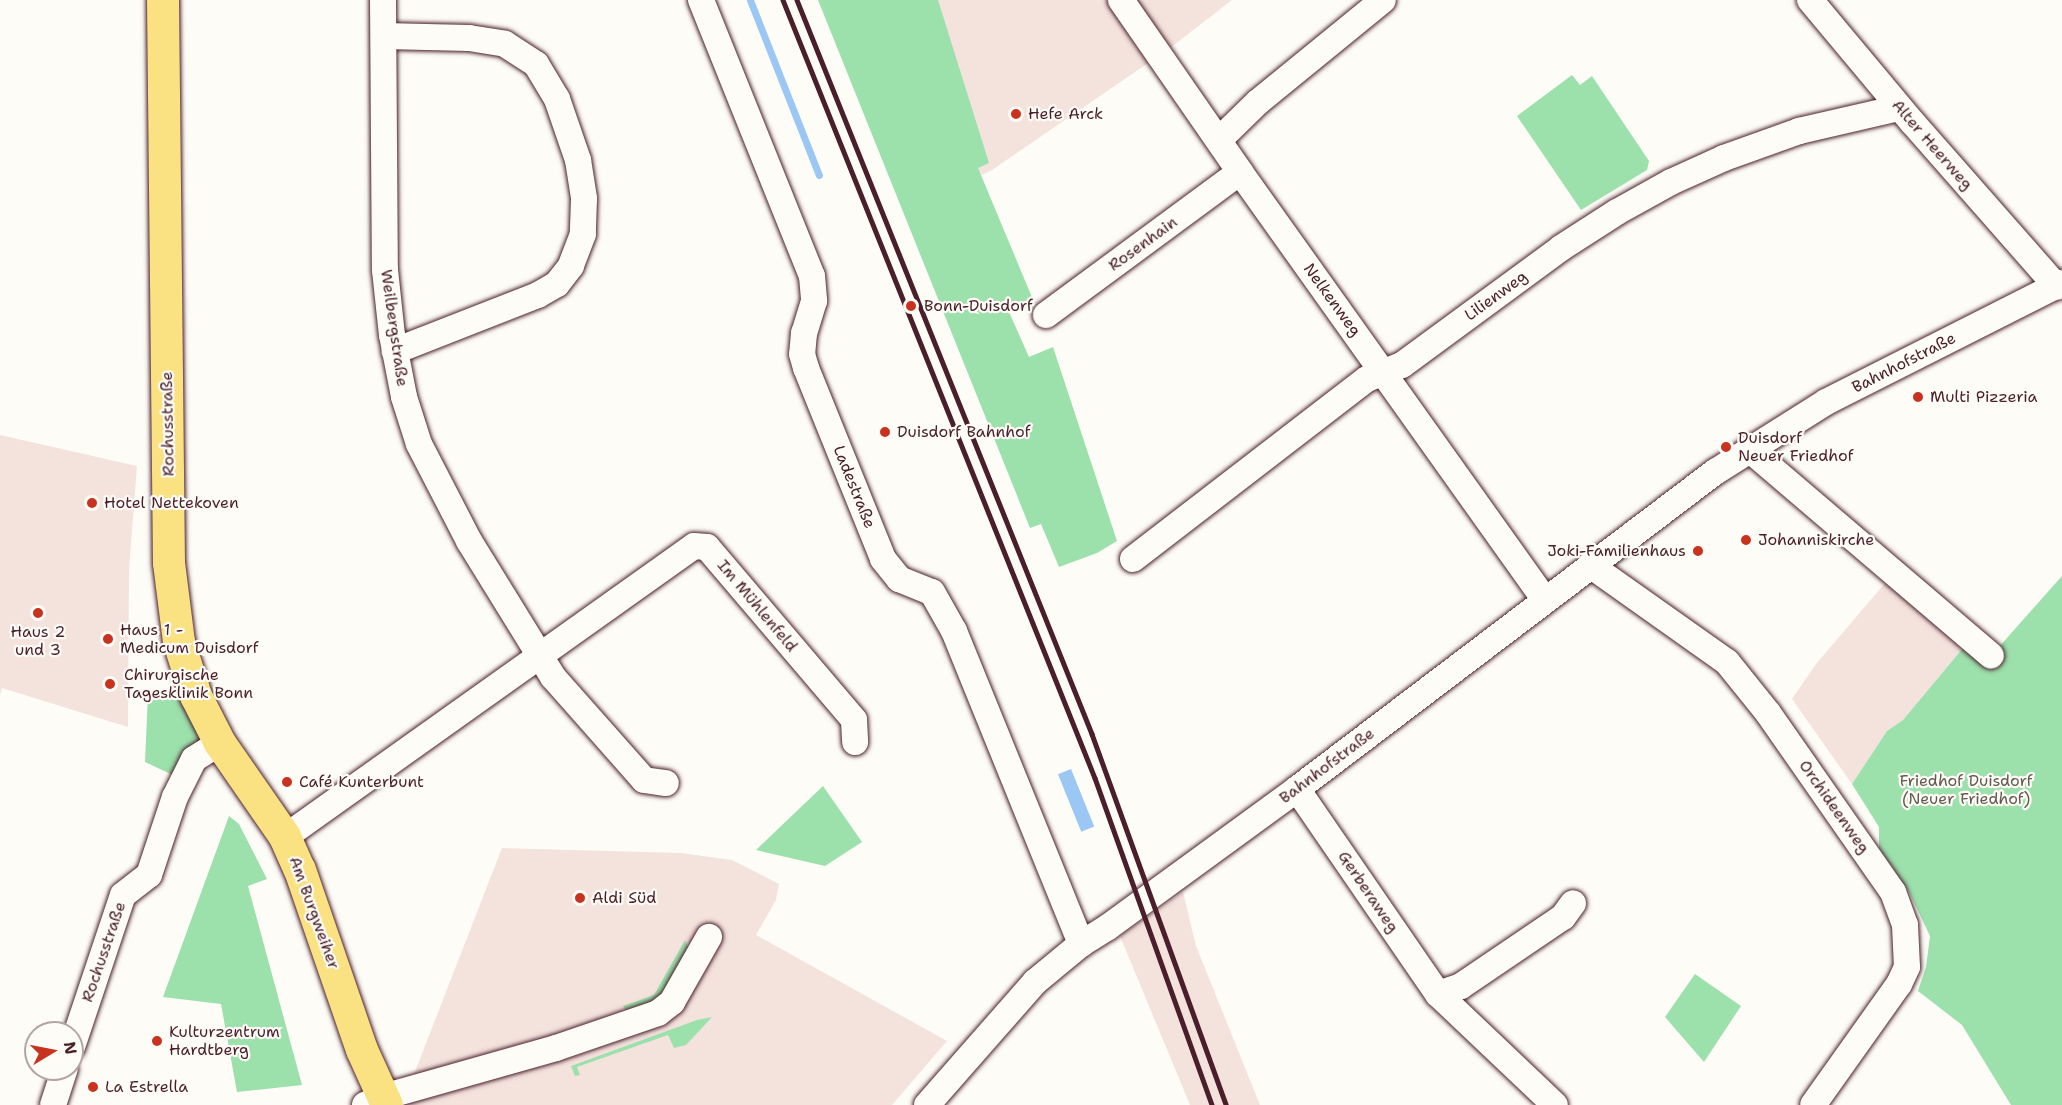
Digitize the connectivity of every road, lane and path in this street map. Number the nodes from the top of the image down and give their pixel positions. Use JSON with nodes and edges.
{"nodes":[{"id":1,"x":163,"y":0,"type":"edge"},
{"id":2,"x":383,"y":0,"type":"edge"},
{"id":3,"x":701,"y":0,"type":"edge"},
{"id":4,"x":1121,"y":0,"type":"edge"},
{"id":5,"x":1383,"y":0,"type":"edge"},
{"id":6,"x":1810,"y":0,"type":"edge"},
{"id":7,"x":384,"y":36,"type":"junction"},
{"id":8,"x":1899,"y":108,"type":"junction"},
{"id":9,"x":1219,"y":140,"type":"junction"},
{"id":10,"x":1240,"y":172,"type":"junction"},
{"id":11,"x":2059,"y":285,"type":"edge"},
{"id":12,"x":1046,"y":315,"type":"dead end"},
{"id":13,"x":395,"y":351,"type":"junction"},
{"id":14,"x":1385,"y":373,"type":"junction"},
{"id":15,"x":1749,"y":449,"type":"junction"},
{"id":16,"x":1133,"y":559,"type":"dead end"},
{"id":17,"x":1590,"y":565,"type":"junction"},
{"id":18,"x":1545,"y":600,"type":"junction"},
{"id":19,"x":540,"y":656,"type":"junction"},
{"id":20,"x":1991,"y":656,"type":"dead end"},
{"id":21,"x":855,"y":742,"type":"dead end"},
{"id":22,"x":220,"y":743,"type":"junction"},
{"id":23,"x":666,"y":783,"type":"dead end"},
{"id":24,"x":1297,"y":789,"type":"junction"},
{"id":25,"x":285,"y":837,"type":"junction"},
{"id":26,"x":1573,"y":903,"type":"dead end"},
{"id":27,"x":709,"y":937,"type":"dead end"},
{"id":28,"x":1081,"y":944,"type":"junction"},
{"id":29,"x":1438,"y":994,"type":"junction"},
{"id":30,"x":81,"y":1021,"type":"edge"},
{"id":31,"x":60,"y":1081,"type":"edge"},
{"id":32,"x":378,"y":1102,"type":"edge"},
{"id":33,"x":52,"y":1105,"type":"edge"},
{"id":34,"x":927,"y":1105,"type":"edge"},
{"id":35,"x":1555,"y":1105,"type":"edge"},
{"id":36,"x":1813,"y":1105,"type":"edge"}],
"edges":[{"from":1,"to":22,"type":"main road","name":"Rochusstraße"},
{"from":2,"to":7,"type":"street","name":"Weilbergstraße"},
{"from":3,"to":28,"type":"street","name":"Ladestraße"},
{"from":4,"to":9,"type":"street","name":"Nelkenweg"},
{"from":5,"to":9,"type":"street"},
{"from":6,"to":8,"type":"street","name":"Alter Heerweg"},
{"from":7,"to":13,"type":"street","name":"Weilbergstraße"},
{"from":7,"to":13,"type":"street"},
{"from":8,"to":11,"type":"street","name":"Alter Heerweg"},
{"from":8,"to":14,"type":"street","name":"Lilienweg"},
{"from":9,"to":10,"type":"street","name":"Nelkenweg"},
{"from":10,"to":12,"type":"street","name":"Rosenhain"},
{"from":10,"to":14,"type":"street","name":"Nelkenweg"},
{"from":11,"to":15,"type":"street","name":"Bahnhofstraße"},
{"from":13,"to":19,"type":"street","name":"Weilbergstraße"},
{"from":14,"to":16,"type":"street","name":"Lilienweg"},
{"from":14,"to":18,"type":"street","name":"Nelkenweg"},
{"from":15,"to":17,"type":"street","name":"Bahnhofstraße"},
{"from":15,"to":20,"type":"street"},
{"from":17,"to":18,"type":"street","name":"Bahnhofstraße"},
{"from":17,"to":36,"type":"street","name":"Orchideenweg"},
{"from":18,"to":24,"type":"street","name":"Bahnhofstraße"},
{"from":19,"to":21,"type":"street","name":"Im Mühlenfeld"},
{"from":19,"to":23,"type":"street"},
{"from":19,"to":25,"type":"street","name":"Im Mühlenfeld"},
{"from":22,"to":25,"type":"main road","name":"Am Burgweiher"},
{"from":22,"to":30,"type":"street","name":"Rochusstraße"},
{"from":24,"to":28,"type":"street","name":"Bahnhofstraße"},
{"from":24,"to":29,"type":"street","name":"Gerberaweg"},
{"from":25,"to":32,"type":"main road","name":"Am Burgweiher"},
{"from":26,"to":29,"type":"street"},
{"from":27,"to":32,"type":"street","name":"Am Burgweiher"},
{"from":28,"to":34,"type":"street","name":"Bahnhofstraße"},
{"from":29,"to":35,"type":"street","name":"Gerberaweg"},
{"from":31,"to":33,"type":"street"}]}
